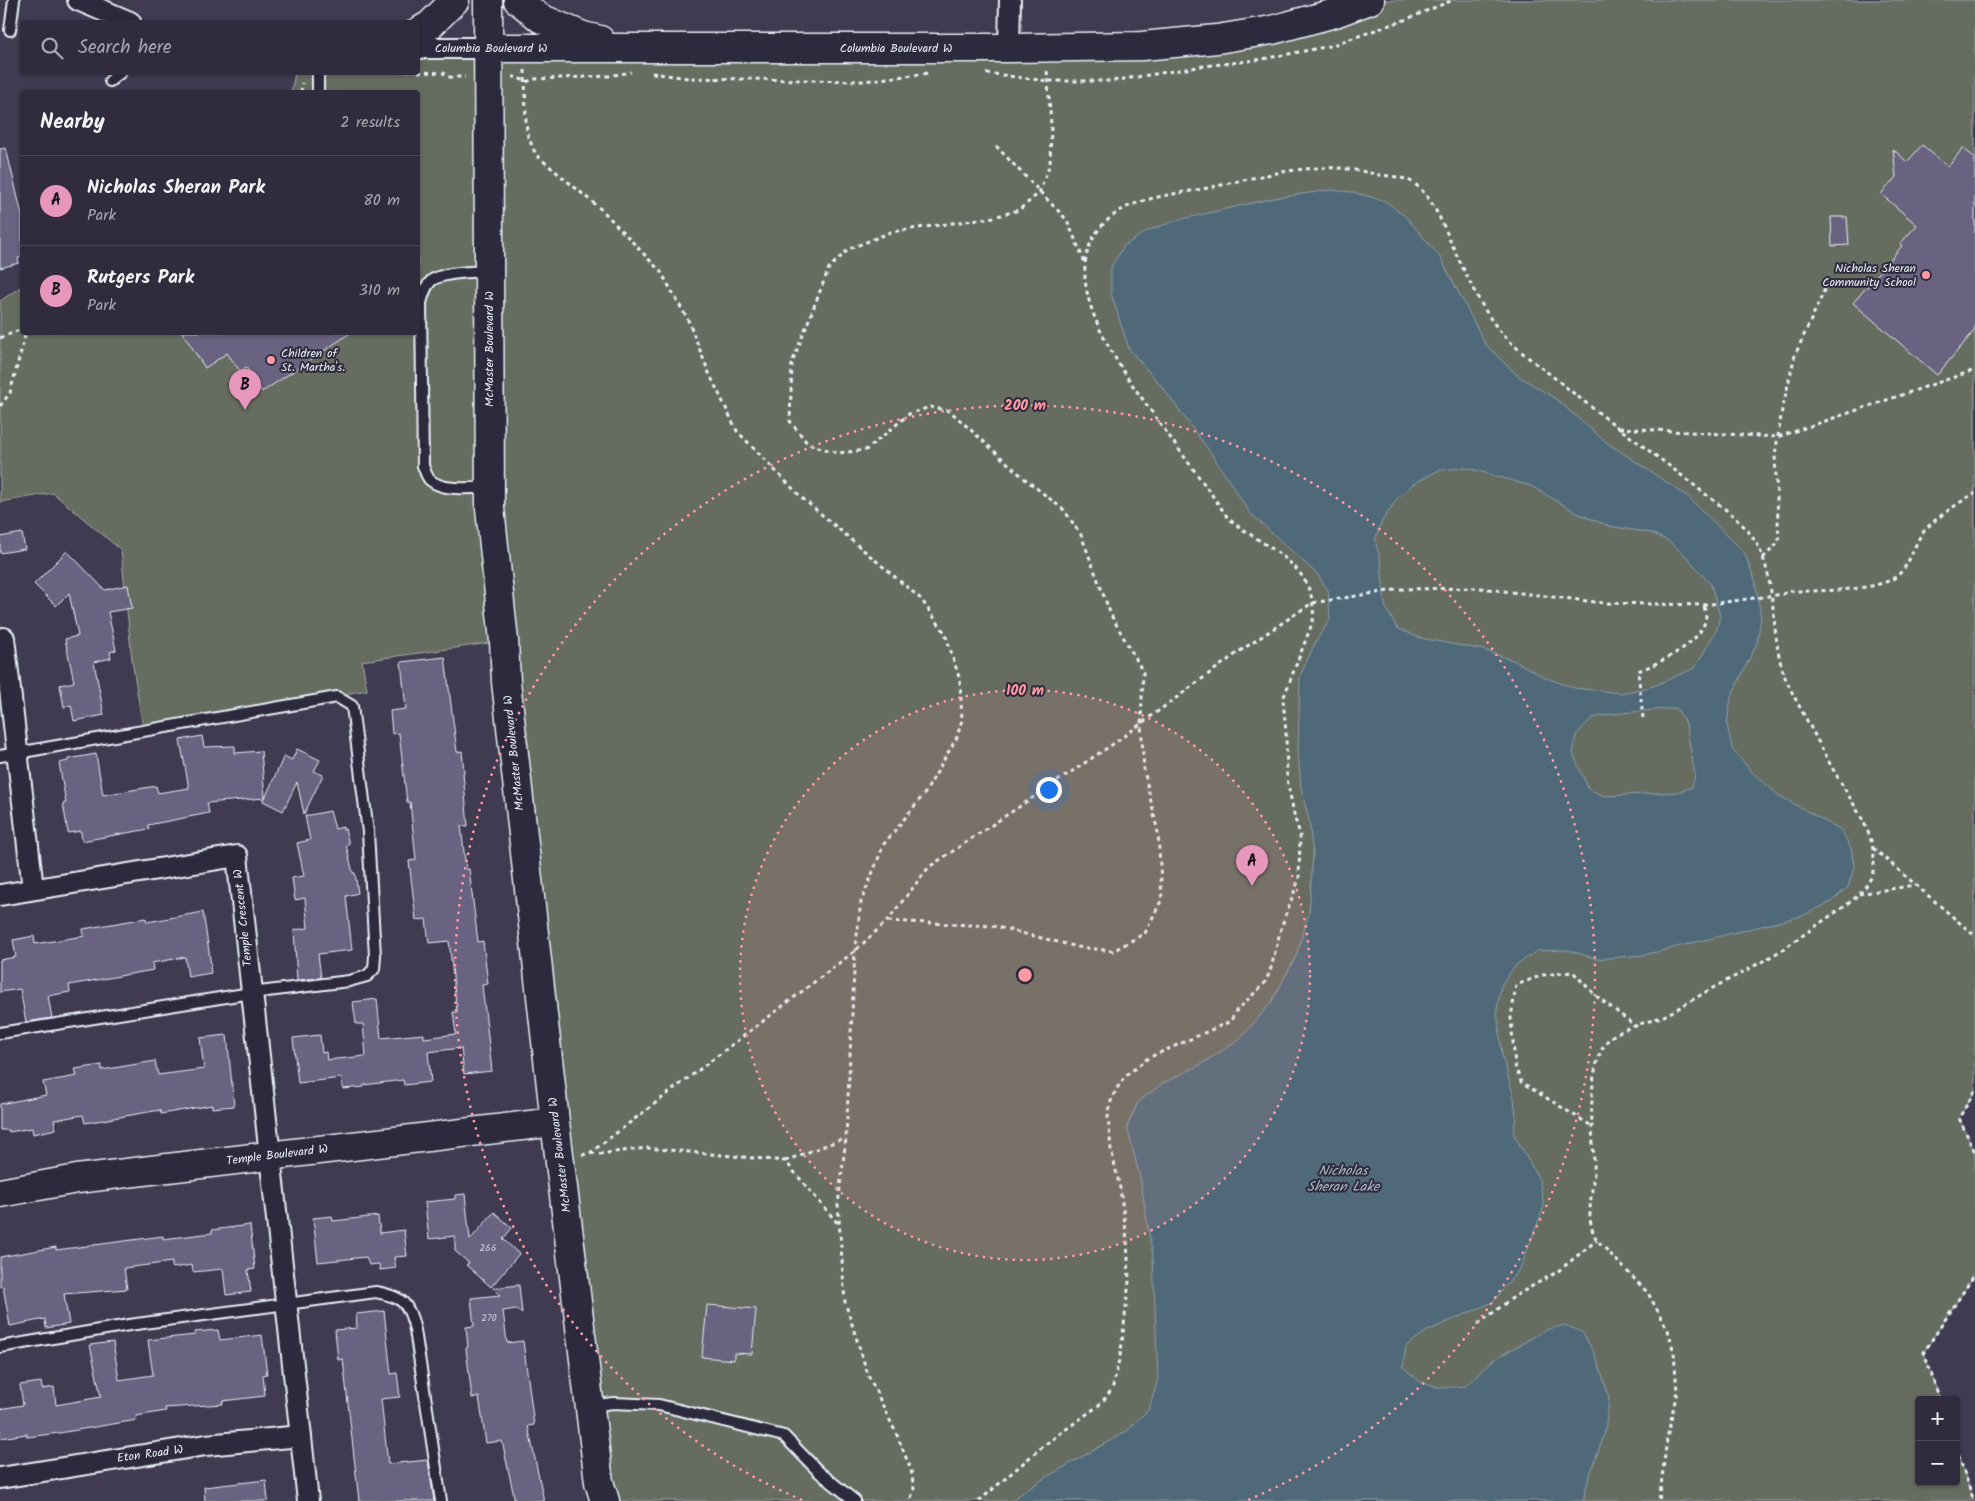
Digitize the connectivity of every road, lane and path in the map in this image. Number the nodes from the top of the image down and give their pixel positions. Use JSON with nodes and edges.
{"nodes":[{"id":1,"x":14,"y":0,"type":"edge"},
{"id":2,"x":78,"y":0,"type":"edge"},
{"id":3,"x":455,"y":0,"type":"edge"},
{"id":4,"x":488,"y":0,"type":"edge"},
{"id":5,"x":518,"y":0,"type":"edge"},
{"id":6,"x":1010,"y":0,"type":"edge"},
{"id":7,"x":1370,"y":0,"type":"edge"},
{"id":8,"x":125,"y":20,"type":"edge"},
{"id":9,"x":10,"y":30,"type":"dead end"},
{"id":10,"x":420,"y":31,"type":"edge"},
{"id":11,"x":633,"y":47,"type":"junction"},
{"id":12,"x":420,"y":48,"type":"edge"},
{"id":13,"x":488,"y":48,"type":"junction"},
{"id":14,"x":1009,"y":48,"type":"junction"},
{"id":15,"x":1045,"y":48,"type":"junction"},
{"id":16,"x":117,"y":75,"type":"edge"},
{"id":17,"x":318,"y":75,"type":"edge"},
{"id":18,"x":110,"y":81,"type":"dead end"},
{"id":19,"x":526,"y":82,"type":"dead end"},
{"id":20,"x":318,"y":90,"type":"edge"},
{"id":21,"x":996,"y":146,"type":"dead end"},
{"id":22,"x":1039,"y":193,"type":"junction"},
{"id":23,"x":1085,"y":263,"type":"junction"},
{"id":24,"x":488,"y":271,"type":"junction"},
{"id":25,"x":1829,"y":280,"type":"dead end"},
{"id":26,"x":20,"y":331,"type":"edge"},
{"id":27,"x":25,"y":335,"type":"edge"},
{"id":28,"x":0,"y":338,"type":"edge"},
{"id":29,"x":1975,"y":370,"type":"edge"},
{"id":30,"x":0,"y":406,"type":"edge"},
{"id":31,"x":1618,"y":428,"type":"junction"},
{"id":32,"x":1778,"y":437,"type":"junction"},
{"id":33,"x":490,"y":488,"type":"junction"},
{"id":34,"x":1975,"y":493,"type":"edge"},
{"id":35,"x":1762,"y":558,"type":"junction"},
{"id":36,"x":1772,"y":596,"type":"junction"},
{"id":37,"x":1312,"y":602,"type":"junction"},
{"id":38,"x":1704,"y":605,"type":"junction"},
{"id":39,"x":4,"y":638,"type":"dead end"},
{"id":40,"x":1643,"y":718,"type":"dead end"},
{"id":41,"x":1141,"y":724,"type":"junction"},
{"id":42,"x":8,"y":754,"type":"edge"},
{"id":43,"x":1873,"y":848,"type":"junction"},
{"id":44,"x":1916,"y":885,"type":"junction"},
{"id":45,"x":33,"y":889,"type":"junction"},
{"id":46,"x":1858,"y":894,"type":"junction"},
{"id":47,"x":0,"y":895,"type":"edge"},
{"id":48,"x":888,"y":921,"type":"junction"},
{"id":49,"x":1975,"y":936,"type":"edge"},
{"id":50,"x":855,"y":950,"type":"junction"},
{"id":51,"x":251,"y":993,"type":"junction"},
{"id":52,"x":1637,"y":1027,"type":"junction"},
{"id":53,"x":0,"y":1033,"type":"edge"},
{"id":54,"x":1975,"y":1091,"type":"edge"},
{"id":55,"x":555,"y":1122,"type":"junction"},
{"id":56,"x":1591,"y":1125,"type":"junction"},
{"id":57,"x":846,"y":1138,"type":"junction"},
{"id":58,"x":1975,"y":1152,"type":"edge"},
{"id":59,"x":590,"y":1153,"type":"junction"},
{"id":60,"x":270,"y":1155,"type":"junction"},
{"id":61,"x":581,"y":1155,"type":"dead end"},
{"id":62,"x":785,"y":1161,"type":"junction"},
{"id":63,"x":0,"y":1193,"type":"edge"},
{"id":64,"x":840,"y":1226,"type":"junction"},
{"id":65,"x":1597,"y":1240,"type":"junction"},
{"id":66,"x":1975,"y":1274,"type":"edge"},
{"id":67,"x":286,"y":1304,"type":"junction"},
{"id":68,"x":1478,"y":1324,"type":"dead end"},
{"id":69,"x":0,"y":1347,"type":"edge"},
{"id":70,"x":1939,"y":1396,"type":"edge"},
{"id":71,"x":589,"y":1406,"type":"junction"},
{"id":72,"x":301,"y":1436,"type":"junction"},
{"id":73,"x":1960,"y":1460,"type":"edge"},
{"id":74,"x":0,"y":1478,"type":"edge"},
{"id":75,"x":308,"y":1501,"type":"edge"},
{"id":76,"x":441,"y":1501,"type":"edge"},
{"id":77,"x":605,"y":1501,"type":"edge"},
{"id":78,"x":855,"y":1501,"type":"edge"},
{"id":79,"x":910,"y":1501,"type":"edge"},
{"id":80,"x":979,"y":1501,"type":"edge"},
{"id":81,"x":1658,"y":1501,"type":"edge"},
{"id":82,"x":1974,"y":1501,"type":"edge"}],
"edges":[{"from":1,"to":9,"type":"lane"},
{"from":2,"to":8,"type":"street"},
{"from":3,"to":10,"type":"street"},
{"from":4,"to":13,"type":"street","name":"McMaster Boulevard W"},
{"from":5,"to":11,"type":"street"},
{"from":6,"to":14,"type":"street"},
{"from":7,"to":15,"type":"street","name":"Columbia Boulevard W"},
{"from":11,"to":13,"type":"street","name":"Columbia Boulevard W"},
{"from":11,"to":14,"type":"street","name":"Columbia Boulevard W"},
{"from":12,"to":13,"type":"street","name":"Columbia Boulevard W"},
{"from":13,"to":24,"type":"street","name":"McMaster Boulevard W"},
{"from":14,"to":15,"type":"street","name":"Columbia Boulevard W"},
{"from":15,"to":22,"type":"path"},
{"from":16,"to":18,"type":"lane"},
{"from":17,"to":20,"type":"lane"},
{"from":19,"to":50,"type":"path"},
{"from":21,"to":22,"type":"path"},
{"from":22,"to":23,"type":"path"},
{"from":22,"to":41,"type":"path"},
{"from":23,"to":31,"type":"path"},
{"from":23,"to":37,"type":"path"},
{"from":24,"to":33,"type":"street","name":"McMaster Boulevard W"},
{"from":24,"to":33,"type":"lane"},
{"from":25,"to":32,"type":"path"},
{"from":26,"to":28,"type":"path"},
{"from":27,"to":30,"type":"path"},
{"from":29,"to":32,"type":"path"},
{"from":31,"to":32,"type":"path"},
{"from":31,"to":35,"type":"path"},
{"from":32,"to":35,"type":"path"},
{"from":33,"to":55,"type":"street","name":"McMaster Boulevard W"},
{"from":34,"to":36,"type":"path"},
{"from":35,"to":36,"type":"path"},
{"from":36,"to":38,"type":"path"},
{"from":36,"to":43,"type":"path"},
{"from":37,"to":38,"type":"path"},
{"from":37,"to":41,"type":"path"},
{"from":37,"to":80,"type":"path"},
{"from":38,"to":40,"type":"path"},
{"from":39,"to":42,"type":"street"},
{"from":41,"to":48,"type":"path"},
{"from":41,"to":48,"type":"path"},
{"from":42,"to":45,"type":"street"},
{"from":42,"to":51,"type":"lane"},
{"from":43,"to":44,"type":"path"},
{"from":43,"to":46,"type":"path"},
{"from":44,"to":46,"type":"path"},
{"from":44,"to":49,"type":"path"},
{"from":45,"to":47,"type":"street","name":"Temple Crescent W"},
{"from":45,"to":51,"type":"street","name":"Temple Crescent W"},
{"from":46,"to":52,"type":"path"},
{"from":48,"to":50,"type":"path"},
{"from":50,"to":57,"type":"path"},
{"from":50,"to":59,"type":"path"},
{"from":51,"to":53,"type":"lane"},
{"from":51,"to":60,"type":"street","name":"Temple Crescent W"},
{"from":52,"to":56,"type":"path"},
{"from":52,"to":56,"type":"path"},
{"from":54,"to":58,"type":"path"},
{"from":55,"to":60,"type":"street","name":"Temple Boulevard W"},
{"from":55,"to":71,"type":"street","name":"McMaster Boulevard W"},
{"from":56,"to":65,"type":"path"},
{"from":57,"to":62,"type":"path"},
{"from":57,"to":64,"type":"path"},
{"from":59,"to":61,"type":"path"},
{"from":59,"to":62,"type":"path"},
{"from":60,"to":63,"type":"street","name":"Temple Boulevard W"},
{"from":60,"to":67,"type":"street"},
{"from":62,"to":64,"type":"path"},
{"from":64,"to":79,"type":"path"},
{"from":65,"to":68,"type":"path"},
{"from":65,"to":81,"type":"path"},
{"from":66,"to":70,"type":"path"},
{"from":67,"to":69,"type":"lane"},
{"from":67,"to":72,"type":"street"},
{"from":67,"to":76,"type":"lane"},
{"from":71,"to":77,"type":"street","name":"McMaster Boulevard W"},
{"from":71,"to":78,"type":"lane"},
{"from":72,"to":74,"type":"street","name":"Eton Road W"},
{"from":72,"to":75,"type":"street"},
{"from":73,"to":82,"type":"path"}]}
